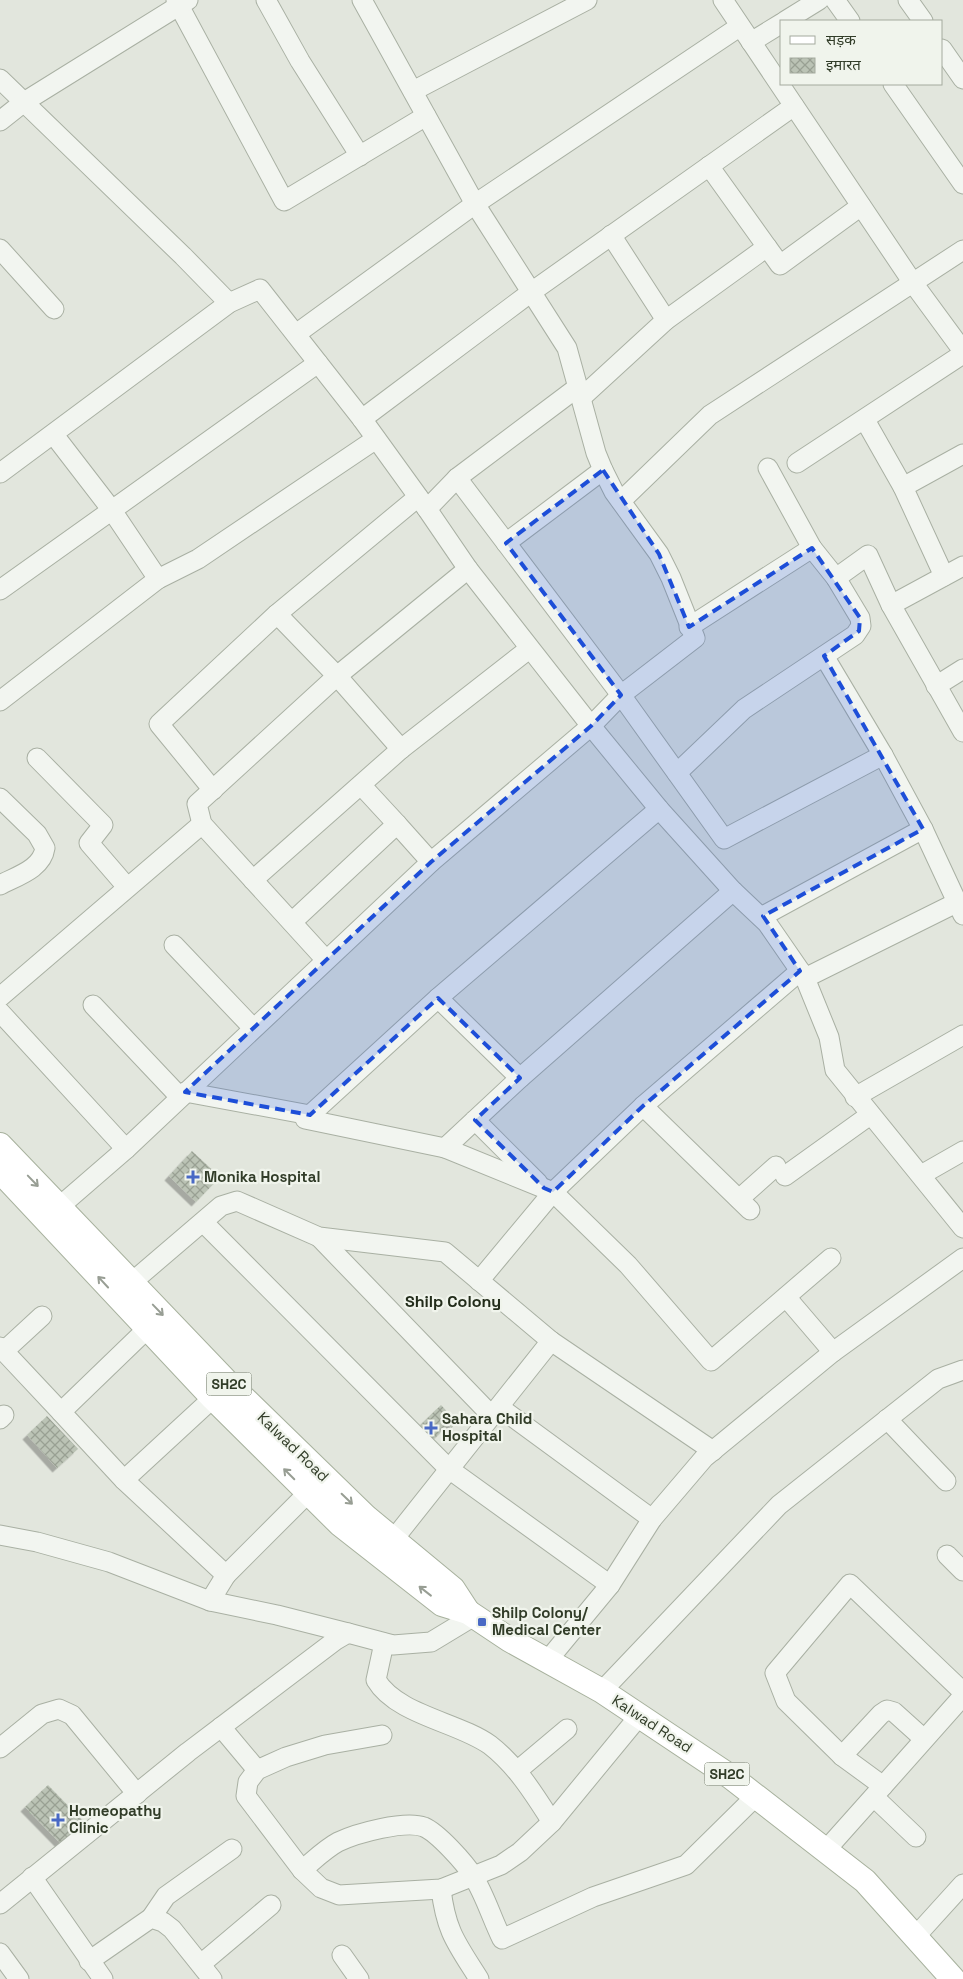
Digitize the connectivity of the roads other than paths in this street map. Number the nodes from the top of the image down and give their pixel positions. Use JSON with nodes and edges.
{"nodes":[{"id":1,"x":266,"y":0,"type":"edge"},
{"id":2,"x":587,"y":0,"type":"edge"},
{"id":3,"x":723,"y":0,"type":"edge"},
{"id":4,"x":819,"y":0,"type":"edge"},
{"id":5,"x":835,"y":0,"type":"edge"},
{"id":6,"x":908,"y":0,"type":"edge"},
{"id":7,"x":181,"y":2,"type":"edge"},
{"id":8,"x":368,"y":2,"type":"edge"},
{"id":9,"x":786,"y":20,"type":"edge"},
{"id":10,"x":849,"y":20,"type":"edge"},
{"id":11,"x":922,"y":20,"type":"edge"},
{"id":12,"x":780,"y":24,"type":"edge"},
{"id":13,"x":740,"y":27,"type":"junction"},
{"id":14,"x":751,"y":42,"type":"junction"},
{"id":15,"x":943,"y":50,"type":"edge"},
{"id":16,"x":0,"y":78,"type":"edge"},
{"id":17,"x":963,"y":80,"type":"edge"},
{"id":18,"x":894,"y":85,"type":"edge"},
{"id":19,"x":412,"y":91,"type":"junction"},
{"id":20,"x":24,"y":102,"type":"junction"},
{"id":21,"x":794,"y":106,"type":"junction"},
{"id":22,"x":426,"y":116,"type":"junction"},
{"id":23,"x":0,"y":121,"type":"edge"},
{"id":24,"x":360,"y":156,"type":"junction"},
{"id":25,"x":709,"y":166,"type":"junction"},
{"id":26,"x":963,"y":184,"type":"edge"},
{"id":27,"x":475,"y":204,"type":"junction"},
{"id":28,"x":861,"y":206,"type":"junction"},
{"id":29,"x":611,"y":236,"type":"junction"},
{"id":30,"x":767,"y":247,"type":"junction"},
{"id":31,"x":0,"y":249,"type":"edge"},
{"id":32,"x":963,"y":250,"type":"edge"},
{"id":33,"x":912,"y":283,"type":"junction"},
{"id":34,"x":530,"y":293,"type":"junction"},
{"id":35,"x":229,"y":303,"type":"junction"},
{"id":36,"x":54,"y":309,"type":"dead end"},
{"id":37,"x":666,"y":320,"type":"junction"},
{"id":38,"x":296,"y":334,"type":"junction"},
{"id":39,"x":963,"y":352,"type":"edge"},
{"id":40,"x":318,"y":362,"type":"junction"},
{"id":41,"x":579,"y":392,"type":"junction"},
{"id":42,"x":362,"y":419,"type":"junction"},
{"id":43,"x":865,"y":420,"type":"junction"},
{"id":44,"x":54,"y":435,"type":"junction"},
{"id":45,"x":376,"y":439,"type":"junction"},
{"id":46,"x":963,"y":454,"type":"edge"},
{"id":47,"x":797,"y":463,"type":"dead end"},
{"id":48,"x":768,"y":468,"type":"dead end"},
{"id":49,"x":604,"y":470,"type":"junction"},
{"id":50,"x":0,"y":473,"type":"edge"},
{"id":51,"x":457,"y":478,"type":"junction"},
{"id":52,"x":903,"y":487,"type":"junction"},
{"id":53,"x":622,"y":501,"type":"junction"},
{"id":54,"x":423,"y":503,"type":"junction"},
{"id":55,"x":111,"y":509,"type":"junction"},
{"id":56,"x":506,"y":544,"type":"junction"},
{"id":57,"x":812,"y":548,"type":"junction"},
{"id":58,"x":963,"y":566,"type":"edge"},
{"id":59,"x":468,"y":569,"type":"junction"},
{"id":60,"x":944,"y":576,"type":"junction"},
{"id":61,"x":836,"y":578,"type":"junction"},
{"id":62,"x":158,"y":579,"type":"junction"},
{"id":63,"x":0,"y":590,"type":"edge"},
{"id":64,"x":891,"y":605,"type":"junction"},
{"id":65,"x":277,"y":614,"type":"junction"},
{"id":66,"x":689,"y":627,"type":"junction"},
{"id":67,"x":529,"y":649,"type":"junction"},
{"id":68,"x":824,"y":656,"type":"junction"},
{"id":69,"x":963,"y":669,"type":"edge"},
{"id":70,"x":337,"y":676,"type":"junction"},
{"id":71,"x":936,"y":686,"type":"junction"},
{"id":72,"x":621,"y":695,"type":"junction"},
{"id":73,"x":0,"y":701,"type":"edge"},
{"id":74,"x":591,"y":726,"type":"junction"},
{"id":75,"x":963,"y":732,"type":"edge"},
{"id":76,"x":401,"y":750,"type":"junction"},
{"id":77,"x":883,"y":755,"type":"junction"},
{"id":78,"x":37,"y":758,"type":"dead end"},
{"id":79,"x":677,"y":773,"type":"junction"},
{"id":80,"x":361,"y":785,"type":"junction"},
{"id":81,"x":213,"y":790,"type":"junction"},
{"id":82,"x":0,"y":798,"type":"edge"},
{"id":83,"x":659,"y":808,"type":"junction"},
{"id":84,"x":202,"y":824,"type":"junction"},
{"id":85,"x":396,"y":824,"type":"junction"},
{"id":86,"x":922,"y":829,"type":"junction"},
{"id":87,"x":431,"y":862,"type":"junction"},
{"id":88,"x":253,"y":880,"type":"junction"},
{"id":89,"x":0,"y":885,"type":"edge"},
{"id":90,"x":127,"y":887,"type":"junction"},
{"id":91,"x":733,"y":891,"type":"junction"},
{"id":92,"x":960,"y":909,"type":"edge"},
{"id":93,"x":761,"y":917,"type":"junction"},
{"id":94,"x":292,"y":922,"type":"junction"},
{"id":95,"x":174,"y":945,"type":"dead end"},
{"id":96,"x":326,"y":960,"type":"junction"},
{"id":97,"x":802,"y":975,"type":"junction"},
{"id":98,"x":0,"y":997,"type":"edge"},
{"id":99,"x":438,"y":998,"type":"junction"},
{"id":100,"x":93,"y":1005,"type":"dead end"},
{"id":101,"x":0,"y":1012,"type":"edge"},
{"id":102,"x":252,"y":1028,"type":"junction"},
{"id":103,"x":963,"y":1035,"type":"edge"},
{"id":104,"x":520,"y":1078,"type":"junction"},
{"id":105,"x":182,"y":1094,"type":"junction"},
{"id":106,"x":855,"y":1097,"type":"junction"},
{"id":107,"x":642,"y":1106,"type":"junction"},
{"id":108,"x":310,"y":1115,"type":"junction"},
{"id":109,"x":870,"y":1115,"type":"junction"},
{"id":110,"x":475,"y":1120,"type":"junction"},
{"id":111,"x":0,"y":1145,"type":"edge"},
{"id":112,"x":445,"y":1148,"type":"junction"},
{"id":113,"x":126,"y":1149,"type":"junction"},
{"id":114,"x":963,"y":1151,"type":"edge"},
{"id":115,"x":0,"y":1172,"type":"edge"},
{"id":116,"x":920,"y":1175,"type":"junction"},
{"id":117,"x":548,"y":1190,"type":"junction"},
{"id":118,"x":59,"y":1207,"type":"junction"},
{"id":119,"x":203,"y":1222,"type":"junction"},
{"id":120,"x":963,"y":1228,"type":"edge"},
{"id":121,"x":319,"y":1238,"type":"junction"},
{"id":122,"x":831,"y":1258,"type":"dead end"},
{"id":123,"x":963,"y":1258,"type":"edge"},
{"id":124,"x":478,"y":1281,"type":"junction"},
{"id":125,"x":131,"y":1283,"type":"junction"},
{"id":126,"x":786,"y":1297,"type":"junction"},
{"id":127,"x":42,"y":1316,"type":"dead end"},
{"id":128,"x":147,"y":1329,"type":"junction"},
{"id":129,"x":551,"y":1342,"type":"junction"},
{"id":130,"x":2,"y":1349,"type":"edge"},
{"id":131,"x":833,"y":1352,"type":"junction"},
{"id":132,"x":963,"y":1370,"type":"edge"},
{"id":133,"x":212,"y":1398,"type":"junction"},
{"id":134,"x":61,"y":1412,"type":"junction"},
{"id":135,"x":495,"y":1412,"type":"junction"},
{"id":136,"x":887,"y":1420,"type":"junction"},
{"id":137,"x":713,"y":1451,"type":"junction"},
{"id":138,"x":449,"y":1469,"type":"junction"},
{"id":139,"x":124,"y":1480,"type":"junction"},
{"id":140,"x":946,"y":1481,"type":"dead end"},
{"id":141,"x":308,"y":1493,"type":"junction"},
{"id":142,"x":652,"y":1519,"type":"junction"},
{"id":143,"x":0,"y":1535,"type":"edge"},
{"id":144,"x":393,"y":1540,"type":"junction"},
{"id":145,"x":947,"y":1555,"type":"dead end"},
{"id":146,"x":963,"y":1571,"type":"edge"},
{"id":147,"x":226,"y":1575,"type":"junction"},
{"id":148,"x":610,"y":1585,"type":"junction"},
{"id":149,"x":210,"y":1602,"type":"junction"},
{"id":150,"x":471,"y":1614,"type":"junction"},
{"id":151,"x":348,"y":1633,"type":"junction"},
{"id":152,"x":384,"y":1643,"type":"junction"},
{"id":153,"x":548,"y":1660,"type":"junction"},
{"id":154,"x":602,"y":1691,"type":"junction"},
{"id":155,"x":963,"y":1694,"type":"edge"},
{"id":156,"x":640,"y":1715,"type":"junction"},
{"id":157,"x":221,"y":1727,"type":"junction"},
{"id":158,"x":567,"y":1728,"type":"dead end"},
{"id":159,"x":382,"y":1735,"type":"dead end"},
{"id":160,"x":924,"y":1739,"type":"junction"},
{"id":161,"x":2,"y":1742,"type":"edge"},
{"id":162,"x":842,"y":1756,"type":"junction"},
{"id":163,"x":258,"y":1770,"type":"junction"},
{"id":164,"x":517,"y":1770,"type":"junction"},
{"id":165,"x":878,"y":1791,"type":"junction"},
{"id":166,"x":137,"y":1794,"type":"junction"},
{"id":167,"x":756,"y":1796,"type":"junction"},
{"id":168,"x":552,"y":1822,"type":"junction"},
{"id":169,"x":916,"y":1837,"type":"dead end"},
{"id":170,"x":232,"y":1849,"type":"dead end"},
{"id":171,"x":825,"y":1851,"type":"junction"},
{"id":172,"x":302,"y":1870,"type":"junction"},
{"id":173,"x":473,"y":1875,"type":"junction"},
{"id":174,"x":32,"y":1877,"type":"junction"},
{"id":175,"x":963,"y":1884,"type":"edge"},
{"id":176,"x":441,"y":1889,"type":"junction"},
{"id":177,"x":0,"y":1904,"type":"edge"},
{"id":178,"x":271,"y":1904,"type":"dead end"},
{"id":179,"x":151,"y":1918,"type":"junction"},
{"id":180,"x":915,"y":1937,"type":"junction"},
{"id":181,"x":0,"y":1953,"type":"edge"},
{"id":182,"x":342,"y":1955,"type":"dead end"},
{"id":183,"x":89,"y":1960,"type":"junction"},
{"id":184,"x":201,"y":1964,"type":"junction"},
{"id":185,"x":20,"y":1979,"type":"edge"},
{"id":186,"x":103,"y":1979,"type":"edge"},
{"id":187,"x":212,"y":1979,"type":"edge"},
{"id":188,"x":359,"y":1979,"type":"edge"},
{"id":189,"x":480,"y":1979,"type":"edge"},
{"id":190,"x":953,"y":1979,"type":"edge"}],
"edges":[{"from":1,"to":24,"type":"street"},
{"from":2,"to":19,"type":"street"},
{"from":3,"to":13,"type":"street"},
{"from":4,"to":9,"type":"street"},
{"from":5,"to":10,"type":"street"},
{"from":6,"to":11,"type":"street"},
{"from":7,"to":20,"type":"street"},
{"from":7,"to":24,"type":"street"},
{"from":8,"to":19,"type":"street"},
{"from":12,"to":14,"type":"street"},
{"from":13,"to":14,"type":"street"},
{"from":13,"to":27,"type":"street"},
{"from":14,"to":21,"type":"street"},
{"from":15,"to":17,"type":"street"},
{"from":16,"to":20,"type":"street"},
{"from":18,"to":26,"type":"street"},
{"from":19,"to":22,"type":"street"},
{"from":20,"to":23,"type":"street"},
{"from":20,"to":35,"type":"street"},
{"from":21,"to":25,"type":"street"},
{"from":21,"to":28,"type":"street"},
{"from":22,"to":24,"type":"street"},
{"from":22,"to":27,"type":"street"},
{"from":25,"to":29,"type":"street"},
{"from":25,"to":30,"type":"street"},
{"from":27,"to":34,"type":"street"},
{"from":27,"to":38,"type":"street"},
{"from":28,"to":30,"type":"street"},
{"from":28,"to":33,"type":"street"},
{"from":29,"to":34,"type":"street"},
{"from":29,"to":37,"type":"street"},
{"from":30,"to":37,"type":"street"},
{"from":31,"to":36,"type":"street"},
{"from":32,"to":33,"type":"street"},
{"from":33,"to":39,"type":"street"},
{"from":33,"to":53,"type":"street"},
{"from":34,"to":41,"type":"street"},
{"from":34,"to":42,"type":"street"},
{"from":35,"to":38,"type":"street"},
{"from":35,"to":44,"type":"street"},
{"from":37,"to":41,"type":"street"},
{"from":38,"to":40,"type":"street"},
{"from":39,"to":43,"type":"street"},
{"from":40,"to":42,"type":"street"},
{"from":40,"to":55,"type":"street"},
{"from":41,"to":49,"type":"street"},
{"from":41,"to":51,"type":"street"},
{"from":42,"to":45,"type":"street"},
{"from":43,"to":47,"type":"street"},
{"from":43,"to":52,"type":"street"},
{"from":44,"to":50,"type":"street"},
{"from":44,"to":55,"type":"street"},
{"from":45,"to":54,"type":"street"},
{"from":45,"to":62,"type":"street"},
{"from":46,"to":52,"type":"street"},
{"from":48,"to":57,"type":"street"},
{"from":49,"to":53,"type":"street"},
{"from":49,"to":56,"type":"street"},
{"from":51,"to":54,"type":"street"},
{"from":51,"to":56,"type":"street"},
{"from":52,"to":60,"type":"street"},
{"from":53,"to":66,"type":"street"},
{"from":54,"to":59,"type":"street"},
{"from":54,"to":65,"type":"street"},
{"from":55,"to":62,"type":"street"},
{"from":55,"to":63,"type":"street"},
{"from":56,"to":72,"type":"street"},
{"from":57,"to":61,"type":"street"},
{"from":57,"to":66,"type":"street"},
{"from":58,"to":60,"type":"street"},
{"from":59,"to":67,"type":"street"},
{"from":59,"to":70,"type":"street"},
{"from":60,"to":64,"type":"street"},
{"from":61,"to":64,"type":"street"},
{"from":61,"to":68,"type":"street"},
{"from":62,"to":73,"type":"street"},
{"from":64,"to":71,"type":"street"},
{"from":65,"to":70,"type":"street"},
{"from":65,"to":81,"type":"street"},
{"from":66,"to":72,"type":"street"},
{"from":67,"to":74,"type":"street"},
{"from":67,"to":76,"type":"street"},
{"from":68,"to":77,"type":"street"},
{"from":68,"to":79,"type":"street"},
{"from":69,"to":71,"type":"street"},
{"from":70,"to":76,"type":"street"},
{"from":70,"to":81,"type":"street"},
{"from":71,"to":75,"type":"street"},
{"from":72,"to":74,"type":"street"},
{"from":72,"to":79,"type":"street"},
{"from":74,"to":83,"type":"street"},
{"from":74,"to":87,"type":"street"},
{"from":76,"to":80,"type":"street"},
{"from":77,"to":79,"type":"street"},
{"from":77,"to":86,"type":"street"},
{"from":78,"to":90,"type":"street"},
{"from":80,"to":85,"type":"street"},
{"from":80,"to":88,"type":"street"},
{"from":81,"to":84,"type":"street"},
{"from":82,"to":89,"type":"street"},
{"from":83,"to":91,"type":"street"},
{"from":83,"to":99,"type":"street"},
{"from":84,"to":88,"type":"street"},
{"from":84,"to":90,"type":"street"},
{"from":85,"to":87,"type":"street"},
{"from":85,"to":94,"type":"street"},
{"from":86,"to":92,"type":"street"},
{"from":86,"to":93,"type":"street"},
{"from":87,"to":96,"type":"street"},
{"from":88,"to":94,"type":"street"},
{"from":90,"to":98,"type":"street"},
{"from":91,"to":93,"type":"street"},
{"from":91,"to":104,"type":"street"},
{"from":92,"to":97,"type":"street"},
{"from":93,"to":97,"type":"street"},
{"from":94,"to":96,"type":"street"},
{"from":95,"to":102,"type":"street"},
{"from":96,"to":102,"type":"street"},
{"from":97,"to":106,"type":"street"},
{"from":97,"to":107,"type":"street"},
{"from":99,"to":104,"type":"street"},
{"from":99,"to":108,"type":"street"},
{"from":100,"to":105,"type":"street"},
{"from":101,"to":113,"type":"street"},
{"from":102,"to":105,"type":"street"},
{"from":103,"to":106,"type":"street"},
{"from":104,"to":110,"type":"street"},
{"from":105,"to":108,"type":"street"},
{"from":105,"to":113,"type":"street"},
{"from":106,"to":109,"type":"street"},
{"from":107,"to":109,"type":"street"},
{"from":107,"to":117,"type":"street"},
{"from":108,"to":112,"type":"street"},
{"from":109,"to":116,"type":"street"},
{"from":110,"to":112,"type":"street"},
{"from":110,"to":117,"type":"street"},
{"from":111,"to":118,"type":"main road","name":"Kalwad Road","number":"SH2C","one_way":true},
{"from":112,"to":117,"type":"street"},
{"from":113,"to":118,"type":"street"},
{"from":114,"to":116,"type":"street"},
{"from":128,"to":115,"type":"main road","name":"Kalwad Road","number":"SH2C","one_way":true},
{"from":116,"to":120,"type":"street"},
{"from":117,"to":124,"type":"street"},
{"from":117,"to":126,"type":"street"},
{"from":118,"to":125,"type":"main road","name":"Kalwad Road","number":"SH2C"},
{"from":119,"to":121,"type":"street"},
{"from":119,"to":125,"type":"street"},
{"from":119,"to":138,"type":"street"},
{"from":121,"to":124,"type":"street"},
{"from":121,"to":135,"type":"street"},
{"from":122,"to":126,"type":"street"},
{"from":123,"to":131,"type":"street"},
{"from":124,"to":129,"type":"street"},
{"from":125,"to":144,"type":"main road","name":"Kalwad Road","number":"SH2C","one_way":true},
{"from":126,"to":131,"type":"street"},
{"from":127,"to":130,"type":"street"},
{"from":128,"to":133,"type":"main road","name":"Kalwad Road","number":"SH2C"},
{"from":128,"to":134,"type":"street"},
{"from":129,"to":135,"type":"street"},
{"from":129,"to":137,"type":"street"},
{"from":130,"to":134,"type":"street"},
{"from":131,"to":137,"type":"street"},
{"from":132,"to":136,"type":"street"},
{"from":133,"to":139,"type":"street"},
{"from":141,"to":133,"type":"main road","name":"Kalwad Road","number":"SH2C","one_way":true},
{"from":134,"to":139,"type":"street"},
{"from":135,"to":138,"type":"street"},
{"from":135,"to":142,"type":"street"},
{"from":136,"to":140,"type":"street"},
{"from":136,"to":154,"type":"street"},
{"from":137,"to":142,"type":"street"},
{"from":138,"to":144,"type":"street"},
{"from":138,"to":148,"type":"street"},
{"from":139,"to":147,"type":"street"},
{"from":141,"to":147,"type":"street"},
{"from":150,"to":141,"type":"main road","name":"Kalwad Road","number":"SH2C","one_way":true},
{"from":142,"to":148,"type":"street"},
{"from":143,"to":149,"type":"street"},
{"from":144,"to":150,"type":"main road","name":"Kalwad Road","number":"SH2C"},
{"from":145,"to":146,"type":"street"},
{"from":147,"to":149,"type":"street"},
{"from":148,"to":153,"type":"street"},
{"from":149,"to":151,"type":"street"},
{"from":150,"to":152,"type":"street"},
{"from":150,"to":153,"type":"main road","name":"Kalwad Road","number":"SH2C"},
{"from":151,"to":152,"type":"street"},
{"from":151,"to":157,"type":"street"},
{"from":152,"to":164,"type":"street"},
{"from":153,"to":154,"type":"main road","name":"Kalwad Road","number":"SH2C"},
{"from":154,"to":156,"type":"main road","name":"Kalwad Road","number":"SH2C"},
{"from":155,"to":160,"type":"street"},
{"from":155,"to":162,"type":"street"},
{"from":156,"to":167,"type":"main road","name":"Kalwad Road","number":"SH2C"},
{"from":156,"to":168,"type":"street"},
{"from":157,"to":163,"type":"street"},
{"from":157,"to":166,"type":"street"},
{"from":158,"to":164,"type":"street"},
{"from":159,"to":163,"type":"street"},
{"from":160,"to":162,"type":"street"},
{"from":160,"to":165,"type":"street"},
{"from":161,"to":166,"type":"street"},
{"from":162,"to":165,"type":"street"},
{"from":163,"to":172,"type":"street"},
{"from":164,"to":168,"type":"street"},
{"from":165,"to":169,"type":"street"},
{"from":165,"to":171,"type":"street"},
{"from":166,"to":174,"type":"street"},
{"from":167,"to":171,"type":"main road","name":"Kalwad Road","number":"SH2C"},
{"from":167,"to":173,"type":"street"},
{"from":168,"to":173,"type":"street"},
{"from":170,"to":179,"type":"street"},
{"from":171,"to":180,"type":"main road","name":"Kalwad Road","number":"SH2C"},
{"from":172,"to":173,"type":"street"},
{"from":172,"to":176,"type":"street"},
{"from":173,"to":176,"type":"street"},
{"from":174,"to":177,"type":"street"},
{"from":174,"to":183,"type":"street"},
{"from":175,"to":180,"type":"street"},
{"from":176,"to":189,"type":"street"},
{"from":178,"to":184,"type":"street"},
{"from":179,"to":183,"type":"street"},
{"from":179,"to":184,"type":"street"},
{"from":180,"to":190,"type":"main road","name":"Kalwad Road","number":"SH2C"},
{"from":181,"to":185,"type":"street"},
{"from":182,"to":188,"type":"street"},
{"from":183,"to":186,"type":"street"},
{"from":184,"to":187,"type":"street"}]}
